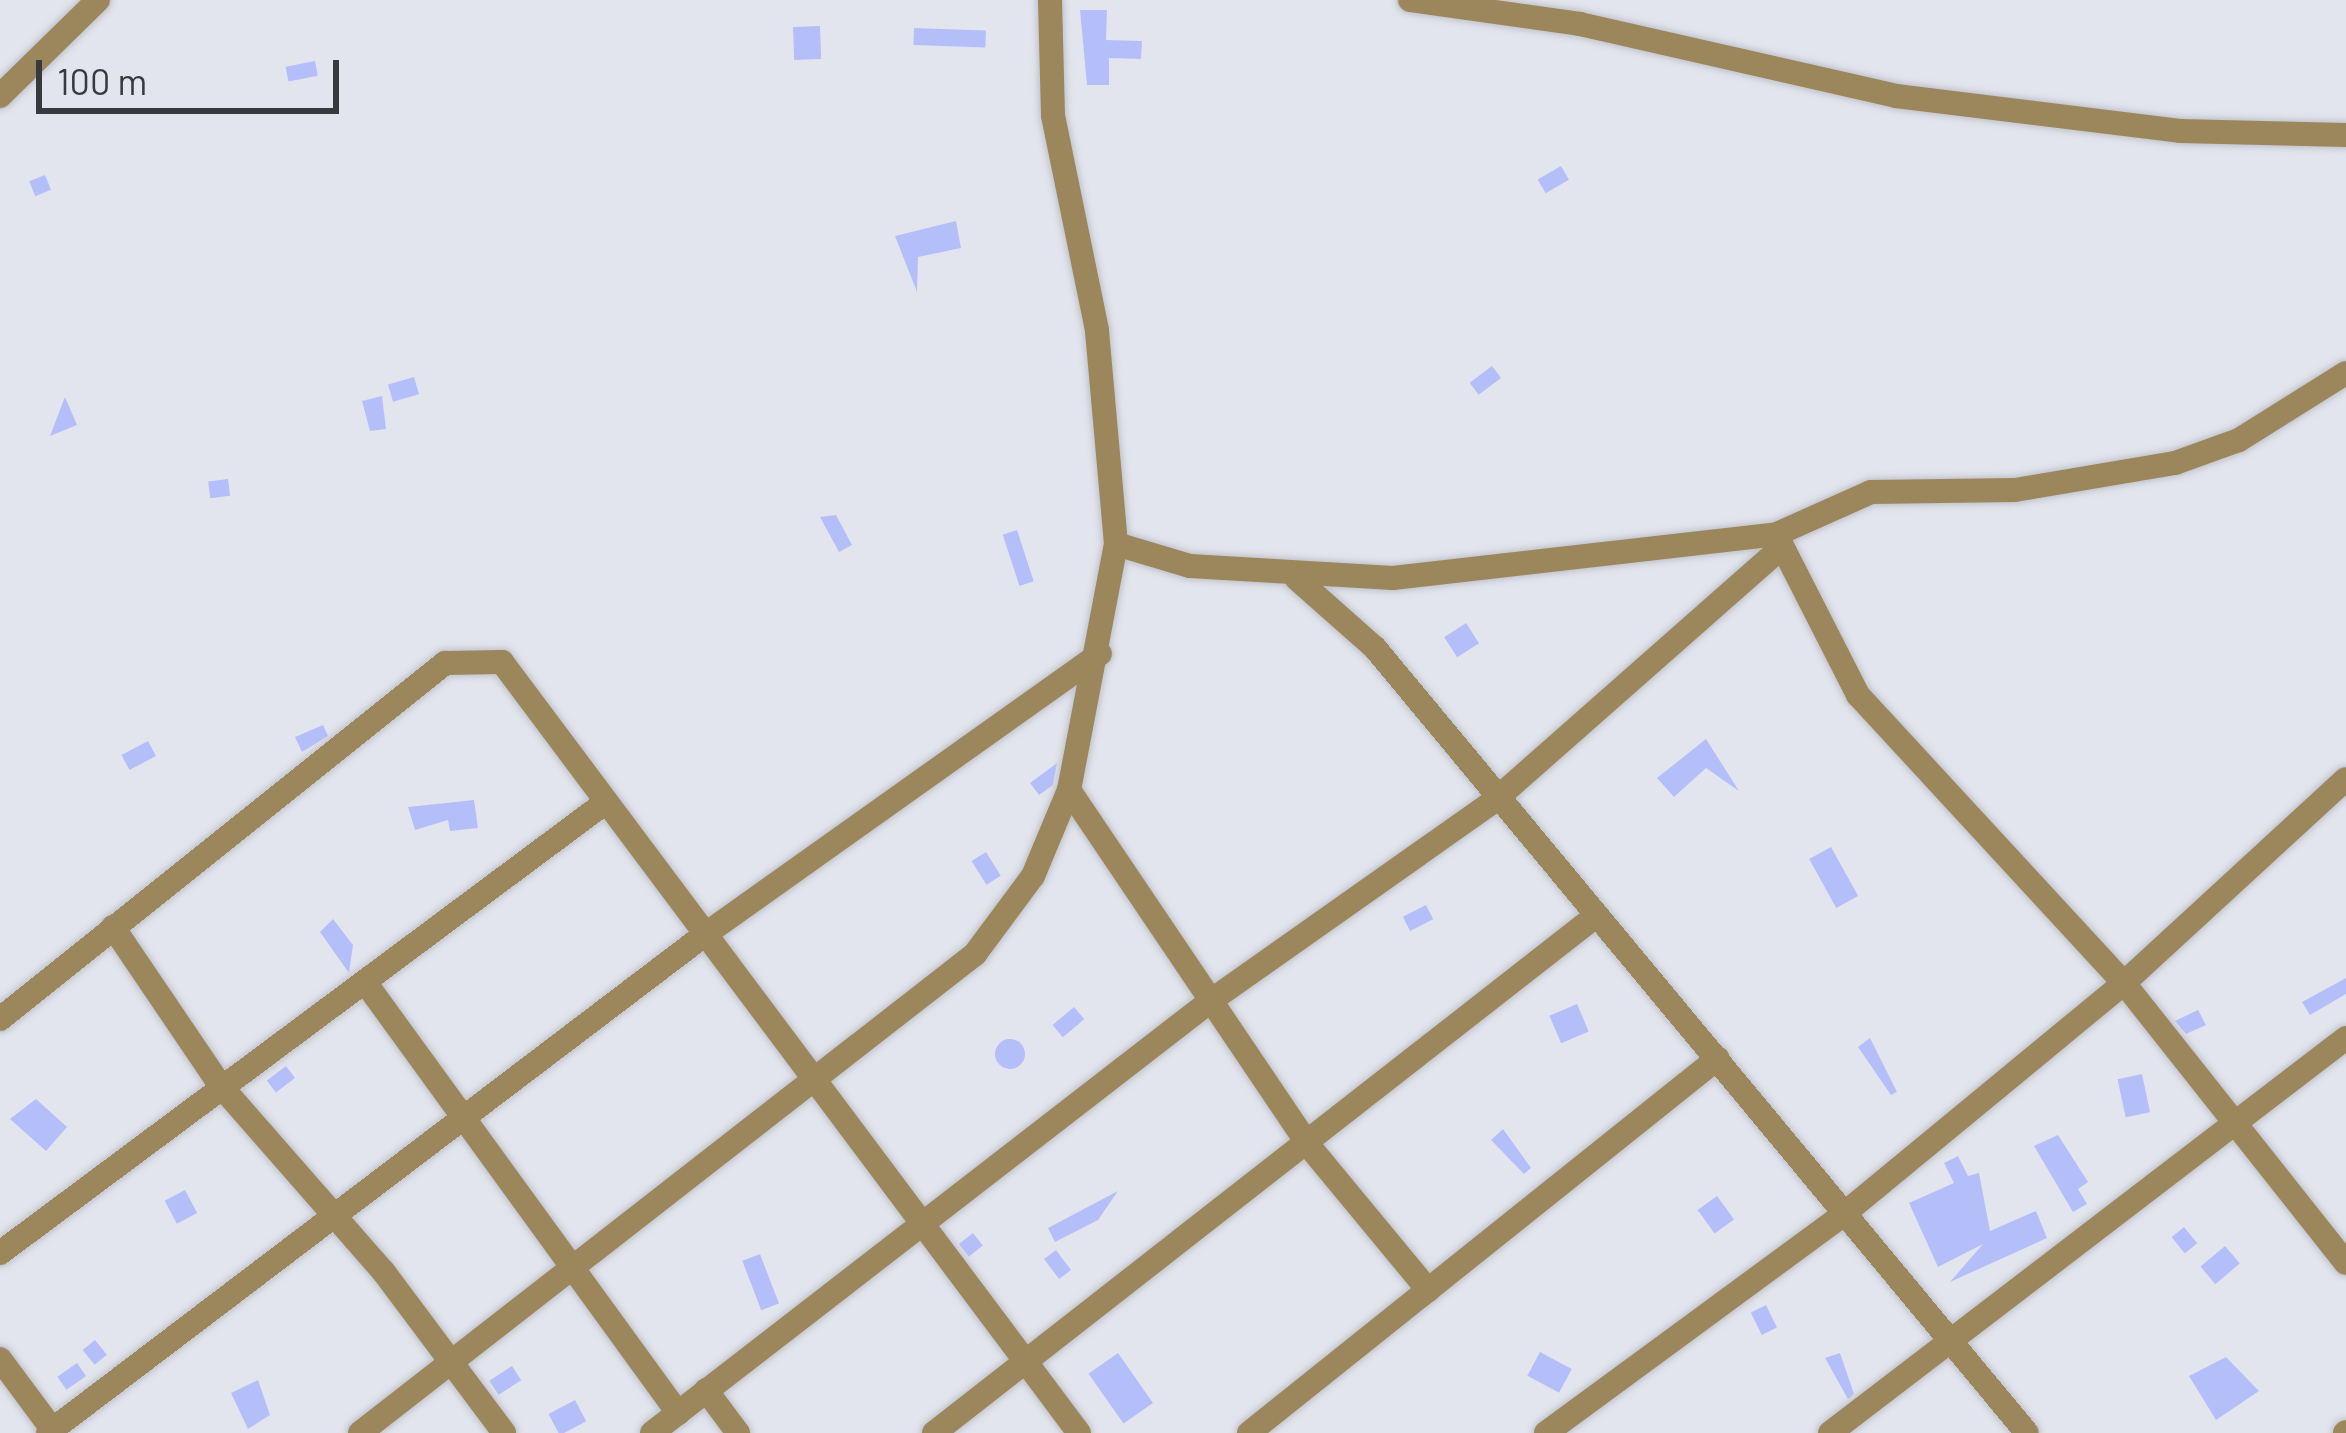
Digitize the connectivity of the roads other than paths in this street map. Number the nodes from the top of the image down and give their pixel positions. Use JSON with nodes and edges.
{"nodes":[{"id":1,"x":98,"y":0,"type":"edge"},
{"id":2,"x":1050,"y":0,"type":"edge"},
{"id":3,"x":1410,"y":0,"type":"edge"},
{"id":4,"x":0,"y":96,"type":"edge"},
{"id":5,"x":2346,"y":135,"type":"edge"},
{"id":6,"x":2346,"y":373,"type":"edge"},
{"id":7,"x":1777,"y":542,"type":"junction"},
{"id":8,"x":1116,"y":544,"type":"junction"},
{"id":9,"x":1295,"y":578,"type":"junction"},
{"id":10,"x":1100,"y":654,"type":"junction"},
{"id":11,"x":2346,"y":779,"type":"edge"},
{"id":12,"x":1069,"y":790,"type":"junction"},
{"id":13,"x":1495,"y":800,"type":"junction"},
{"id":14,"x":607,"y":802,"type":"junction"},
{"id":15,"x":1597,"y":915,"type":"junction"},
{"id":16,"x":113,"y":927,"type":"junction"},
{"id":17,"x":707,"y":933,"type":"junction"},
{"id":18,"x":365,"y":982,"type":"junction"},
{"id":19,"x":2124,"y":983,"type":"junction"},
{"id":20,"x":1209,"y":1003,"type":"junction"},
{"id":21,"x":0,"y":1019,"type":"edge"},
{"id":22,"x":2346,"y":1038,"type":"edge"},
{"id":23,"x":1718,"y":1058,"type":"junction"},
{"id":24,"x":809,"y":1079,"type":"junction"},
{"id":25,"x":220,"y":1085,"type":"junction"},
{"id":26,"x":2237,"y":1120,"type":"junction"},
{"id":27,"x":465,"y":1124,"type":"junction"},
{"id":28,"x":1309,"y":1146,"type":"junction"},
{"id":29,"x":332,"y":1211,"type":"junction"},
{"id":30,"x":1845,"y":1213,"type":"junction"},
{"id":31,"x":919,"y":1224,"type":"junction"},
{"id":32,"x":0,"y":1253,"type":"edge"},
{"id":33,"x":2346,"y":1264,"type":"edge"},
{"id":34,"x":572,"y":1268,"type":"junction"},
{"id":35,"x":1428,"y":1290,"type":"junction"},
{"id":36,"x":1949,"y":1340,"type":"junction"},
{"id":37,"x":0,"y":1359,"type":"edge"},
{"id":38,"x":1026,"y":1361,"type":"junction"},
{"id":39,"x":452,"y":1364,"type":"junction"},
{"id":40,"x":706,"y":1390,"type":"junction"},
{"id":41,"x":677,"y":1413,"type":"junction"},
{"id":42,"x":52,"y":1432,"type":"edge"},
{"id":43,"x":360,"y":1433,"type":"edge"},
{"id":44,"x":504,"y":1433,"type":"edge"},
{"id":45,"x":652,"y":1433,"type":"edge"},
{"id":46,"x":738,"y":1433,"type":"edge"},
{"id":47,"x":934,"y":1433,"type":"edge"},
{"id":48,"x":1079,"y":1433,"type":"edge"},
{"id":49,"x":1249,"y":1433,"type":"edge"},
{"id":50,"x":1546,"y":1433,"type":"edge"},
{"id":51,"x":1830,"y":1433,"type":"edge"},
{"id":52,"x":2027,"y":1433,"type":"edge"}],
"edges":[{"from":1,"to":4,"type":"street"},
{"from":2,"to":8,"type":"street"},
{"from":3,"to":5,"type":"street"},
{"from":6,"to":7,"type":"street"},
{"from":7,"to":9,"type":"street"},
{"from":7,"to":13,"type":"street"},
{"from":7,"to":19,"type":"street"},
{"from":8,"to":9,"type":"street"},
{"from":8,"to":10,"type":"street"},
{"from":9,"to":13,"type":"street"},
{"from":10,"to":12,"type":"street"},
{"from":10,"to":17,"type":"street"},
{"from":11,"to":19,"type":"street"},
{"from":12,"to":20,"type":"street"},
{"from":12,"to":24,"type":"street"},
{"from":13,"to":15,"type":"street"},
{"from":13,"to":20,"type":"street"},
{"from":14,"to":16,"type":"street"},
{"from":14,"to":17,"type":"street"},
{"from":14,"to":18,"type":"street"},
{"from":15,"to":23,"type":"street"},
{"from":15,"to":28,"type":"street"},
{"from":16,"to":21,"type":"street"},
{"from":16,"to":25,"type":"street"},
{"from":17,"to":24,"type":"street"},
{"from":17,"to":27,"type":"street"},
{"from":18,"to":25,"type":"street"},
{"from":18,"to":27,"type":"street"},
{"from":19,"to":26,"type":"street"},
{"from":19,"to":30,"type":"street"},
{"from":20,"to":28,"type":"street"},
{"from":20,"to":31,"type":"street"},
{"from":22,"to":26,"type":"street"},
{"from":23,"to":30,"type":"street"},
{"from":23,"to":35,"type":"street"},
{"from":24,"to":31,"type":"street"},
{"from":24,"to":34,"type":"street"},
{"from":25,"to":29,"type":"street"},
{"from":25,"to":32,"type":"street"},
{"from":26,"to":33,"type":"street"},
{"from":26,"to":36,"type":"street"},
{"from":27,"to":29,"type":"street"},
{"from":27,"to":34,"type":"street"},
{"from":28,"to":35,"type":"street"},
{"from":28,"to":38,"type":"street"},
{"from":29,"to":39,"type":"street"},
{"from":29,"to":42,"type":"street"},
{"from":30,"to":36,"type":"street"},
{"from":30,"to":50,"type":"street"},
{"from":31,"to":38,"type":"street"},
{"from":31,"to":40,"type":"street"},
{"from":34,"to":39,"type":"street"},
{"from":34,"to":41,"type":"street"},
{"from":35,"to":49,"type":"street"},
{"from":36,"to":51,"type":"street"},
{"from":36,"to":52,"type":"street"},
{"from":37,"to":42,"type":"street"},
{"from":38,"to":47,"type":"street"},
{"from":38,"to":48,"type":"street"},
{"from":39,"to":43,"type":"street"},
{"from":39,"to":44,"type":"street"},
{"from":40,"to":41,"type":"street"},
{"from":40,"to":46,"type":"street"},
{"from":41,"to":45,"type":"street"}]}
